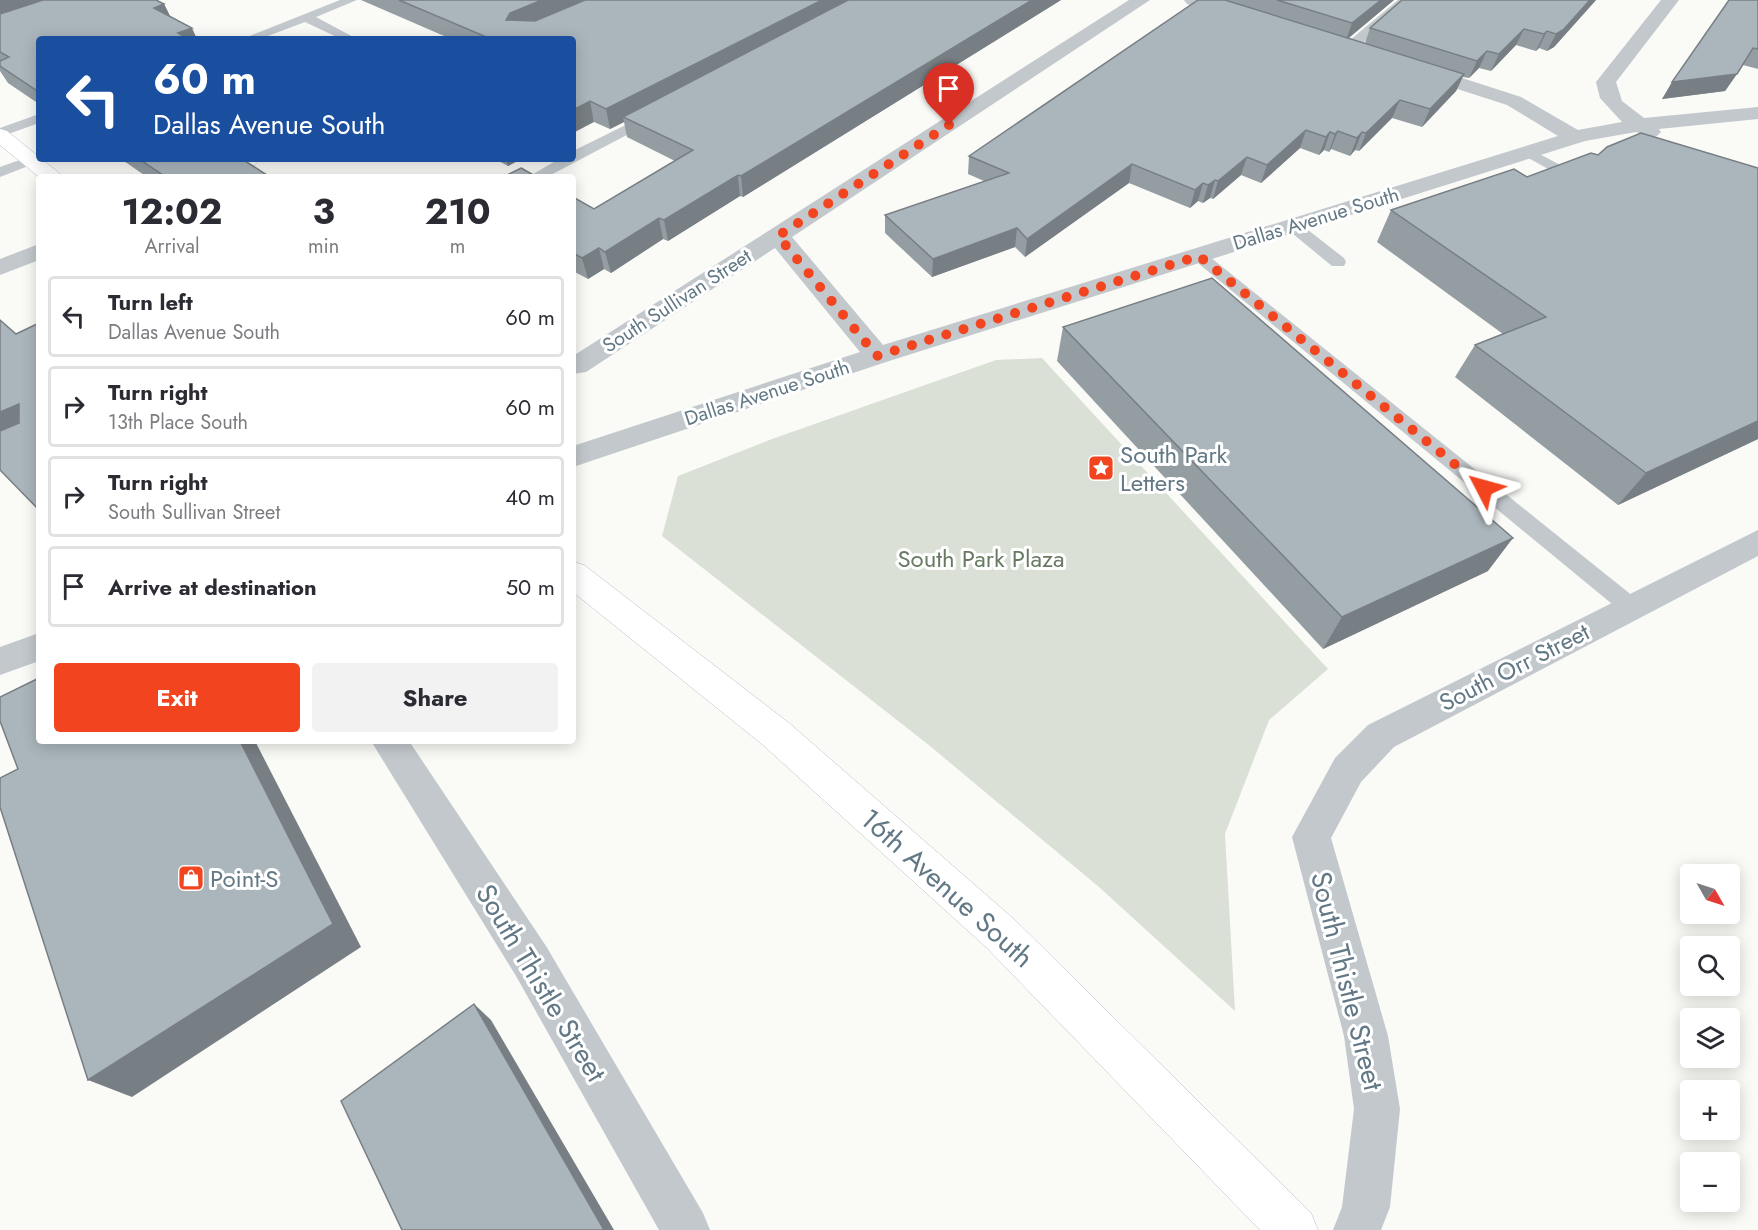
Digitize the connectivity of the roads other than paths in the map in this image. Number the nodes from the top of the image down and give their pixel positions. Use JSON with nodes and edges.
{"nodes":[{"id":1,"x":351,"y":0,"type":"edge"},
{"id":2,"x":1141,"y":0,"type":"edge"},
{"id":3,"x":1193,"y":0,"type":"edge"},
{"id":4,"x":1405,"y":0,"type":"edge"},
{"id":5,"x":1670,"y":0,"type":"edge"},
{"id":6,"x":306,"y":17,"type":"junction"},
{"id":7,"x":1260,"y":21,"type":"edge"},
{"id":8,"x":256,"y":36,"type":"edge"},
{"id":9,"x":345,"y":36,"type":"edge"},
{"id":10,"x":1327,"y":41,"type":"edge"},
{"id":11,"x":1349,"y":48,"type":"junction"},
{"id":12,"x":1371,"y":55,"type":"edge"},
{"id":13,"x":1404,"y":66,"type":"edge"},
{"id":14,"x":667,"y":108,"type":"edge"},
{"id":15,"x":1758,"y":113,"type":"edge"},
{"id":16,"x":36,"y":119,"type":"edge"},
{"id":17,"x":1641,"y":125,"type":"junction"},
{"id":18,"x":0,"y":134,"type":"edge"},
{"id":19,"x":1576,"y":137,"type":"junction"},
{"id":20,"x":1668,"y":143,"type":"edge"},
{"id":21,"x":1530,"y":153,"type":"junction"},
{"id":22,"x":576,"y":156,"type":"edge"},
{"id":23,"x":31,"y":160,"type":"junction"},
{"id":24,"x":242,"y":162,"type":"edge"},
{"id":25,"x":564,"y":162,"type":"edge"},
{"id":26,"x":0,"y":172,"type":"edge"},
{"id":27,"x":49,"y":174,"type":"edge"},
{"id":28,"x":215,"y":174,"type":"edge"},
{"id":29,"x":542,"y":174,"type":"edge"},
{"id":30,"x":1578,"y":180,"type":"edge"},
{"id":31,"x":1293,"y":226,"type":"junction"},
{"id":32,"x":778,"y":236,"type":"junction"},
{"id":33,"x":36,"y":252,"type":"edge"},
{"id":34,"x":1199,"y":256,"type":"junction"},
{"id":35,"x":1338,"y":262,"type":"dead end"},
{"id":36,"x":0,"y":268,"type":"edge"},
{"id":37,"x":877,"y":356,"type":"junction"},
{"id":38,"x":577,"y":366,"type":"dead end"},
{"id":39,"x":576,"y":456,"type":"edge"},
{"id":40,"x":1758,"y":542,"type":"edge"},
{"id":41,"x":576,"y":576,"type":"edge"},
{"id":42,"x":1631,"y":607,"type":"junction"},
{"id":43,"x":36,"y":648,"type":"edge"},
{"id":44,"x":0,"y":661,"type":"edge"},
{"id":45,"x":391,"y":744,"type":"edge"},
{"id":46,"x":1311,"y":837,"type":"joint"},
{"id":47,"x":686,"y":1230,"type":"edge"},
{"id":48,"x":1294,"y":1230,"type":"edge"},
{"id":49,"x":1357,"y":1230,"type":"edge"}],
"edges":[{"from":1,"to":6,"type":"lane"},
{"from":2,"to":32,"type":"street","name":"South Sullivan Street"},
{"from":3,"to":7,"type":"street"},
{"from":4,"to":11,"type":"lane"},
{"from":5,"to":17,"type":"street"},
{"from":6,"to":8,"type":"lane"},
{"from":6,"to":9,"type":"lane"},
{"from":10,"to":11,"type":"street"},
{"from":11,"to":12,"type":"street"},
{"from":13,"to":19,"type":"street"},
{"from":14,"to":22,"type":"lane"},
{"from":15,"to":17,"type":"street","name":"Dallas Avenue South"},
{"from":16,"to":18,"type":"lane"},
{"from":17,"to":19,"type":"street","name":"Dallas Avenue South"},
{"from":17,"to":20,"type":"street"},
{"from":18,"to":23,"type":"main road"},
{"from":19,"to":21,"type":"street","name":"Dallas Avenue South"},
{"from":21,"to":30,"type":"lane"},
{"from":21,"to":31,"type":"street","name":"Dallas Avenue South"},
{"from":23,"to":26,"type":"lane"},
{"from":23,"to":27,"type":"main road"},
{"from":24,"to":28,"type":"main road"},
{"from":25,"to":29,"type":"lane"},
{"from":31,"to":34,"type":"street","name":"Dallas Avenue South"},
{"from":31,"to":35,"type":"lane"},
{"from":32,"to":37,"type":"street"},
{"from":32,"to":38,"type":"street","name":"South Sullivan Street"},
{"from":33,"to":36,"type":"street"},
{"from":34,"to":37,"type":"street","name":"Dallas Avenue South"},
{"from":34,"to":42,"type":"lane"},
{"from":37,"to":39,"type":"street","name":"Dallas Avenue South"},
{"from":40,"to":42,"type":"street","name":"South Orr Street"},
{"from":41,"to":48,"type":"main road","name":"16th Avenue South"},
{"from":42,"to":46,"type":"street","name":"South Orr Street"},
{"from":43,"to":44,"type":"street"},
{"from":45,"to":47,"type":"street","name":"South Thistle Street"},
{"from":46,"to":49,"type":"street","name":"South Thistle Street"}]}
